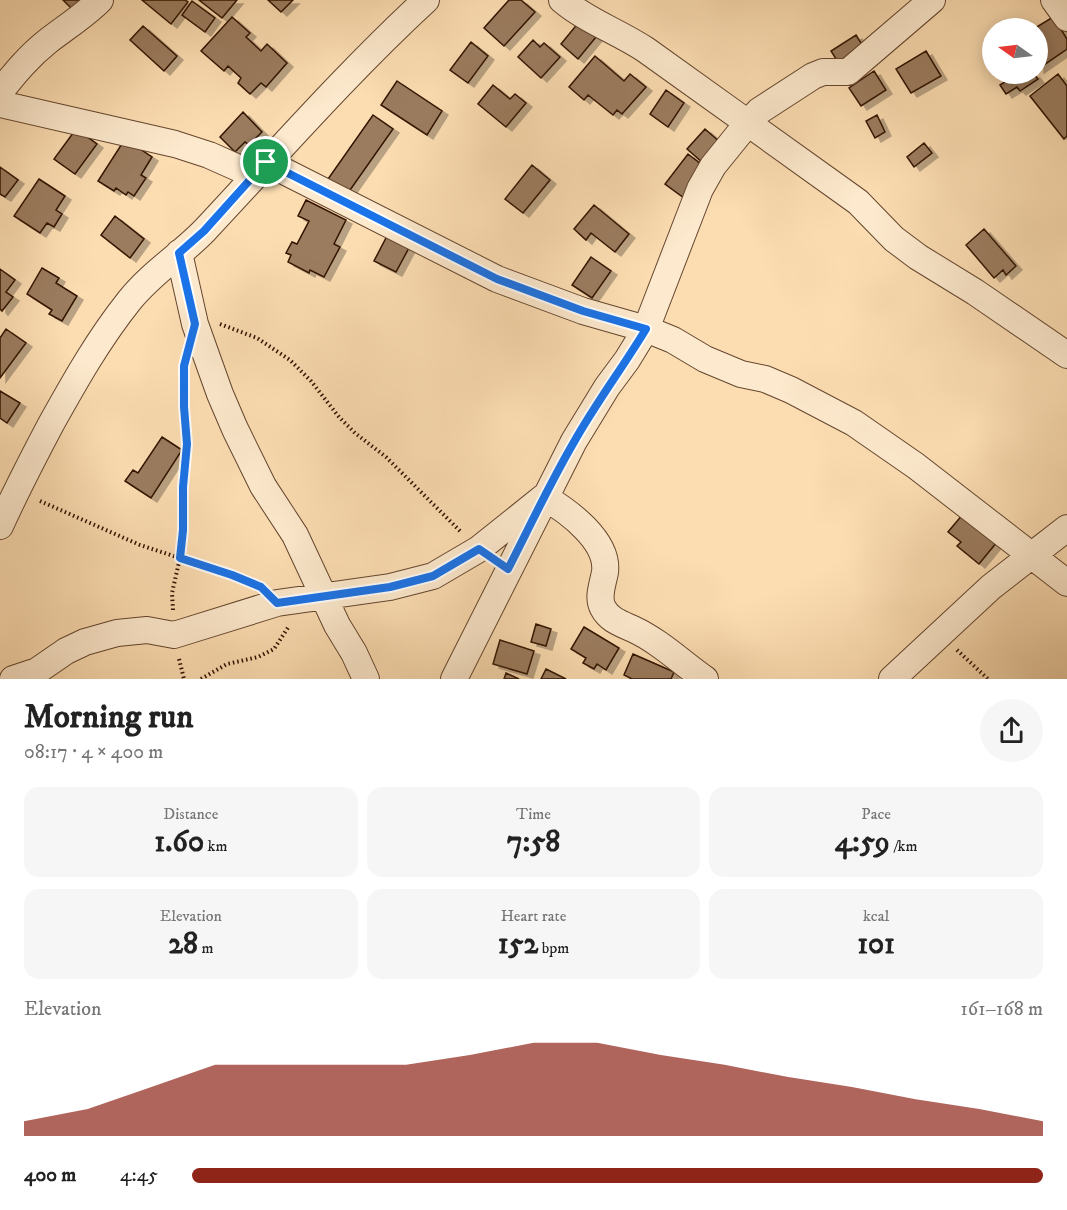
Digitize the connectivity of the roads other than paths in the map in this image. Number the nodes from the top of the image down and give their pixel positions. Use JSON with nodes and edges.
{"nodes":[{"id":1,"x":100,"y":0,"type":"edge"},
{"id":2,"x":426,"y":0,"type":"edge"},
{"id":3,"x":562,"y":0,"type":"edge"},
{"id":4,"x":933,"y":0,"type":"edge"},
{"id":5,"x":1054,"y":0,"type":"edge"},
{"id":6,"x":1067,"y":18,"type":"edge"},
{"id":7,"x":0,"y":92,"type":"edge"},
{"id":8,"x":0,"y":104,"type":"edge"},
{"id":9,"x":747,"y":124,"type":"junction"},
{"id":10,"x":260,"y":169,"type":"junction"},
{"id":11,"x":179,"y":253,"type":"junction"},
{"id":12,"x":646,"y":329,"type":"junction"},
{"id":13,"x":1067,"y":355,"type":"edge"},
{"id":14,"x":544,"y":497,"type":"junction"},
{"id":15,"x":0,"y":526,"type":"edge"},
{"id":16,"x":1067,"y":528,"type":"edge"},
{"id":17,"x":1031,"y":554,"type":"junction"},
{"id":18,"x":1067,"y":583,"type":"edge"},
{"id":19,"x":325,"y":595,"type":"junction"},
{"id":20,"x":13,"y":679,"type":"edge"},
{"id":21,"x":366,"y":679,"type":"edge"},
{"id":22,"x":454,"y":679,"type":"edge"},
{"id":23,"x":705,"y":679,"type":"edge"},
{"id":24,"x":892,"y":679,"type":"edge"}],
"edges":[{"from":1,"to":7,"type":"street"},
{"from":2,"to":10,"type":"street"},
{"from":3,"to":9,"type":"street"},
{"from":4,"to":9,"type":"street"},
{"from":5,"to":6,"type":"street"},
{"from":8,"to":10,"type":"street"},
{"from":9,"to":12,"type":"street"},
{"from":9,"to":13,"type":"street"},
{"from":10,"to":11,"type":"street"},
{"from":10,"to":12,"type":"street"},
{"from":11,"to":15,"type":"street"},
{"from":11,"to":19,"type":"street"},
{"from":12,"to":14,"type":"street"},
{"from":12,"to":17,"type":"street"},
{"from":14,"to":19,"type":"street"},
{"from":14,"to":22,"type":"street"},
{"from":14,"to":23,"type":"street"},
{"from":16,"to":17,"type":"street"},
{"from":17,"to":18,"type":"street"},
{"from":17,"to":24,"type":"street"},
{"from":19,"to":20,"type":"street"},
{"from":19,"to":21,"type":"street"}]}
